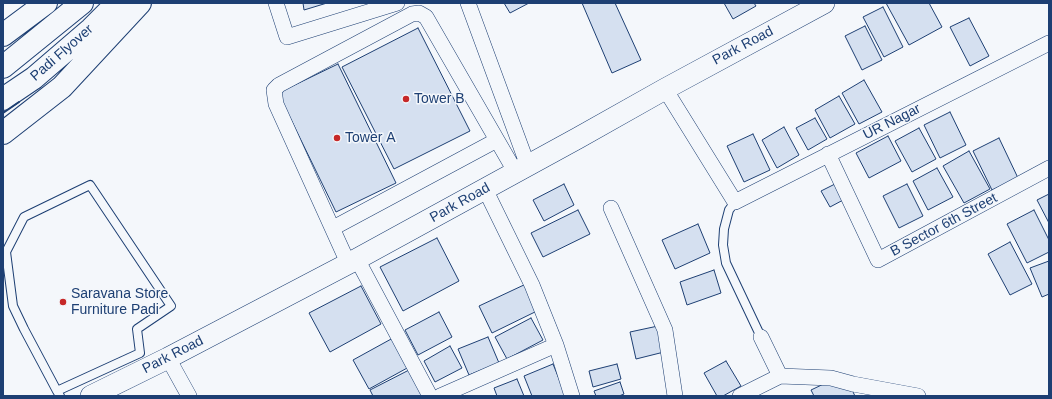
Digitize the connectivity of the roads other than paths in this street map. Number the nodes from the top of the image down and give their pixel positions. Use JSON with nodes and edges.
{"nodes":[{"id":1,"x":46,"y":3,"type":"edge"},
{"id":2,"x":82,"y":3,"type":"edge"},
{"id":3,"x":117,"y":3,"type":"edge"},
{"id":4,"x":140,"y":3,"type":"edge"},
{"id":5,"x":276,"y":3,"type":"edge"},
{"id":6,"x":397,"y":3,"type":"edge"},
{"id":7,"x":468,"y":3,"type":"edge"},
{"id":8,"x":824,"y":3,"type":"edge"},
{"id":9,"x":3,"y":35,"type":"edge"},
{"id":10,"x":1049,"y":42,"type":"edge"},
{"id":11,"x":3,"y":67,"type":"edge"},
{"id":12,"x":665,"y":89,"type":"junction"},
{"id":13,"x":3,"y":99,"type":"edge"},
{"id":14,"x":4,"y":130,"type":"edge"},
{"id":15,"x":497,"y":140,"type":"junction"},
{"id":16,"x":828,"y":154,"type":"junction"},
{"id":17,"x":1049,"y":168,"type":"edge"},
{"id":18,"x":522,"y":169,"type":"junction"},
{"id":19,"x":485,"y":189,"type":"junction"},
{"id":20,"x":735,"y":202,"type":"junction"},
{"id":21,"x":611,"y":208,"type":"dead end"},
{"id":22,"x":333,"y":228,"type":"junction"},
{"id":23,"x":353,"y":261,"type":"junction"},
{"id":24,"x":761,"y":337,"type":"joint"},
{"id":25,"x":556,"y":345,"type":"junction"},
{"id":26,"x":168,"y":358,"type":"junction"},
{"id":27,"x":780,"y":376,"type":"junction"},
{"id":28,"x":58,"y":394,"type":"edge"},
{"id":29,"x":912,"y":395,"type":"edge"},
{"id":30,"x":92,"y":396,"type":"edge"},
{"id":31,"x":189,"y":396,"type":"edge"},
{"id":32,"x":430,"y":396,"type":"edge"},
{"id":33,"x":440,"y":396,"type":"edge"},
{"id":34,"x":572,"y":396,"type":"edge"},
{"id":35,"x":675,"y":396,"type":"edge"},
{"id":36,"x":740,"y":396,"type":"edge"}],
"edges":[{"from":1,"to":9,"type":"main road"},
{"from":2,"to":11,"type":"main road"},
{"from":3,"to":13,"type":"main road","name":"Padi Flyover"},
{"from":4,"to":14,"type":"main road"},
{"from":5,"to":6,"type":"street"},
{"from":7,"to":18,"type":"street"},
{"from":8,"to":12,"type":"street","name":"Park Road"},
{"from":10,"to":16,"type":"street","name":"UR Nagar"},
{"from":12,"to":18,"type":"street","name":"Park Road"},
{"from":12,"to":20,"type":"street"},
{"from":15,"to":18,"type":"street"},
{"from":15,"to":22,"type":"street"},
{"from":15,"to":22,"type":"street"},
{"from":16,"to":17,"type":"street","name":"B Sector 6th Street"},
{"from":16,"to":20,"type":"street","name":"UR Nagar"},
{"from":18,"to":19,"type":"street","name":"Park Road"},
{"from":19,"to":23,"type":"street","name":"Park Road"},
{"from":19,"to":25,"type":"street"},
{"from":20,"to":24,"type":"lane"},
{"from":21,"to":35,"type":"street"},
{"from":22,"to":23,"type":"street"},
{"from":23,"to":26,"type":"street","name":"Park Road"},
{"from":23,"to":32,"type":"street"},
{"from":24,"to":27,"type":"street"},
{"from":25,"to":33,"type":"street"},
{"from":25,"to":34,"type":"street"},
{"from":26,"to":30,"type":"street","name":"Park Road"},
{"from":26,"to":31,"type":"street"},
{"from":27,"to":29,"type":"street"},
{"from":27,"to":36,"type":"street"},
{"from":28,"to":28,"type":"lane"}]}
